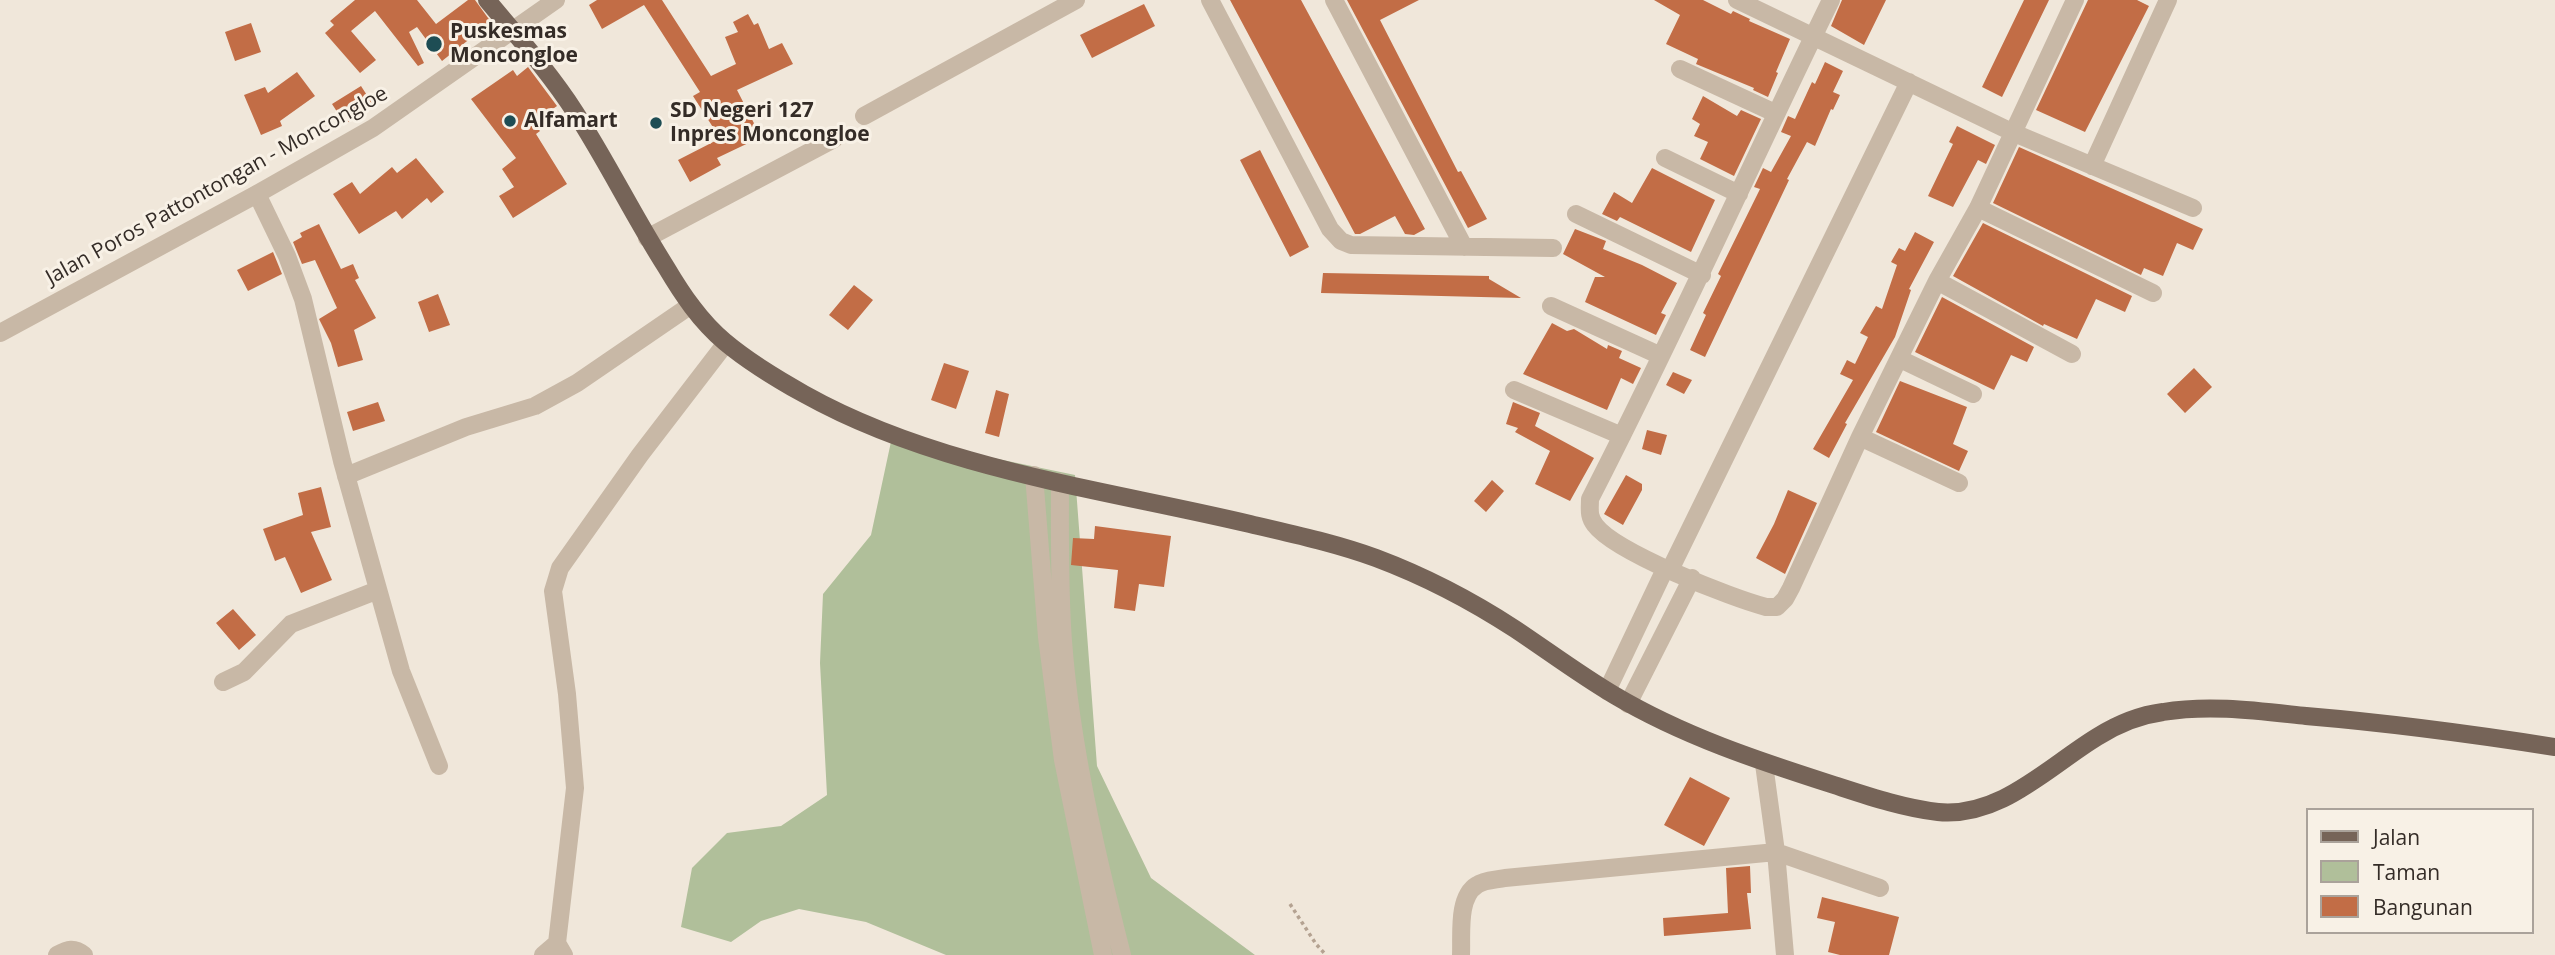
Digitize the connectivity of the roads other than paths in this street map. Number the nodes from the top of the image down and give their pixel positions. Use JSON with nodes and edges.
{"nodes":[{"id":1,"x":487,"y":0,"type":"edge"},
{"id":2,"x":556,"y":0,"type":"edge"},
{"id":3,"x":1076,"y":0,"type":"edge"},
{"id":4,"x":1210,"y":0,"type":"edge"},
{"id":5,"x":1334,"y":0,"type":"edge"},
{"id":6,"x":1737,"y":0,"type":"edge"},
{"id":7,"x":1831,"y":0,"type":"edge"},
{"id":8,"x":2075,"y":0,"type":"edge"},
{"id":9,"x":2168,"y":0,"type":"edge"},
{"id":10,"x":513,"y":31,"type":"junction"},
{"id":11,"x":1813,"y":36,"type":"junction"},
{"id":12,"x":1680,"y":69,"type":"dead end"},
{"id":13,"x":1909,"y":82,"type":"junction"},
{"id":14,"x":1775,"y":113,"type":"junction"},
{"id":15,"x":864,"y":116,"type":"dead end"},
{"id":16,"x":2014,"y":133,"type":"junction"},
{"id":17,"x":834,"y":139,"type":"dead end"},
{"id":18,"x":1665,"y":158,"type":"dead end"},
{"id":19,"x":2092,"y":166,"type":"junction"},
{"id":20,"x":257,"y":194,"type":"junction"},
{"id":21,"x":1739,"y":194,"type":"junction"},
{"id":22,"x":1978,"y":208,"type":"junction"},
{"id":23,"x":2193,"y":208,"type":"dead end"},
{"id":24,"x":1576,"y":214,"type":"dead end"},
{"id":25,"x":647,"y":238,"type":"junction"},
{"id":26,"x":1464,"y":247,"type":"junction"},
{"id":27,"x":1553,"y":248,"type":"dead end"},
{"id":28,"x":1702,"y":275,"type":"junction"},
{"id":29,"x":1937,"y":281,"type":"junction"},
{"id":30,"x":2152,"y":293,"type":"dead end"},
{"id":31,"x":691,"y":305,"type":"junction"},
{"id":32,"x":1551,"y":306,"type":"dead end"},
{"id":33,"x":0,"y":332,"type":"edge"},
{"id":34,"x":726,"y":344,"type":"junction"},
{"id":35,"x":2072,"y":354,"type":"dead end"},
{"id":36,"x":1661,"y":356,"type":"junction"},
{"id":37,"x":1900,"y":359,"type":"junction"},
{"id":38,"x":1514,"y":390,"type":"dead end"},
{"id":39,"x":1973,"y":394,"type":"dead end"},
{"id":40,"x":1622,"y":436,"type":"junction"},
{"id":41,"x":1860,"y":437,"type":"junction"},
{"id":42,"x":1034,"y":475,"type":"junction"},
{"id":43,"x":346,"y":476,"type":"junction"},
{"id":44,"x":1060,"y":482,"type":"junction"},
{"id":45,"x":1959,"y":482,"type":"dead end"},
{"id":46,"x":1668,"y":570,"type":"junction"},
{"id":47,"x":1692,"y":578,"type":"junction"},
{"id":48,"x":378,"y":590,"type":"junction"},
{"id":49,"x":223,"y":682,"type":"dead end"},
{"id":50,"x":1607,"y":691,"type":"junction"},
{"id":51,"x":1628,"y":704,"type":"junction"},
{"id":52,"x":2555,"y":747,"type":"edge"},
{"id":53,"x":1764,"y":764,"type":"junction"},
{"id":54,"x":439,"y":766,"type":"dead end"},
{"id":55,"x":1776,"y":852,"type":"junction"},
{"id":56,"x":1880,"y":888,"type":"dead end"},
{"id":57,"x":555,"y":951,"type":"edge"},
{"id":58,"x":57,"y":955,"type":"edge"},
{"id":59,"x":84,"y":955,"type":"edge"},
{"id":60,"x":1103,"y":955,"type":"edge"},
{"id":61,"x":1122,"y":955,"type":"edge"},
{"id":62,"x":1461,"y":955,"type":"edge"},
{"id":63,"x":1781,"y":955,"type":"edge"}],
"edges":[{"from":1,"to":10,"type":"main road"},
{"from":2,"to":10,"type":"street","name":"Jalan Poros Pattontongan - Moncongloe"},
{"from":3,"to":15,"type":"street"},
{"from":4,"to":26,"type":"street"},
{"from":5,"to":26,"type":"street"},
{"from":6,"to":11,"type":"street"},
{"from":7,"to":11,"type":"street"},
{"from":8,"to":16,"type":"street"},
{"from":9,"to":19,"type":"street"},
{"from":10,"to":20,"type":"street","name":"Jalan Poros Pattontongan - Moncongloe"},
{"from":10,"to":25,"type":"main road"},
{"from":11,"to":13,"type":"street"},
{"from":11,"to":14,"type":"street"},
{"from":12,"to":14,"type":"street"},
{"from":13,"to":16,"type":"street"},
{"from":13,"to":46,"type":"street"},
{"from":14,"to":21,"type":"street"},
{"from":16,"to":19,"type":"street"},
{"from":16,"to":22,"type":"street"},
{"from":17,"to":25,"type":"street"},
{"from":18,"to":21,"type":"street"},
{"from":19,"to":23,"type":"street"},
{"from":20,"to":33,"type":"street","name":"Jalan Poros Pattontongan - Moncongloe"},
{"from":20,"to":43,"type":"street"},
{"from":21,"to":28,"type":"street"},
{"from":22,"to":29,"type":"street"},
{"from":22,"to":30,"type":"street"},
{"from":24,"to":28,"type":"street"},
{"from":25,"to":31,"type":"main road"},
{"from":26,"to":27,"type":"street"},
{"from":28,"to":36,"type":"street"},
{"from":29,"to":35,"type":"street"},
{"from":29,"to":37,"type":"street"},
{"from":31,"to":34,"type":"main road"},
{"from":31,"to":43,"type":"street"},
{"from":32,"to":36,"type":"street"},
{"from":34,"to":42,"type":"main road"},
{"from":34,"to":57,"type":"street"},
{"from":36,"to":40,"type":"street"},
{"from":37,"to":39,"type":"street"},
{"from":37,"to":41,"type":"street"},
{"from":38,"to":40,"type":"street"},
{"from":40,"to":46,"type":"street"},
{"from":41,"to":45,"type":"street"},
{"from":41,"to":47,"type":"street"},
{"from":42,"to":44,"type":"main road"},
{"from":42,"to":60,"type":"street"},
{"from":43,"to":48,"type":"street"},
{"from":44,"to":50,"type":"main road"},
{"from":44,"to":61,"type":"street"},
{"from":46,"to":47,"type":"street"},
{"from":46,"to":50,"type":"street"},
{"from":47,"to":51,"type":"street"},
{"from":48,"to":49,"type":"street"},
{"from":48,"to":54,"type":"street"},
{"from":50,"to":51,"type":"main road"},
{"from":51,"to":53,"type":"main road"},
{"from":52,"to":53,"type":"main road"},
{"from":53,"to":55,"type":"street"},
{"from":55,"to":56,"type":"street"},
{"from":55,"to":62,"type":"street"},
{"from":55,"to":63,"type":"street"},
{"from":58,"to":59,"type":"street"}]}
